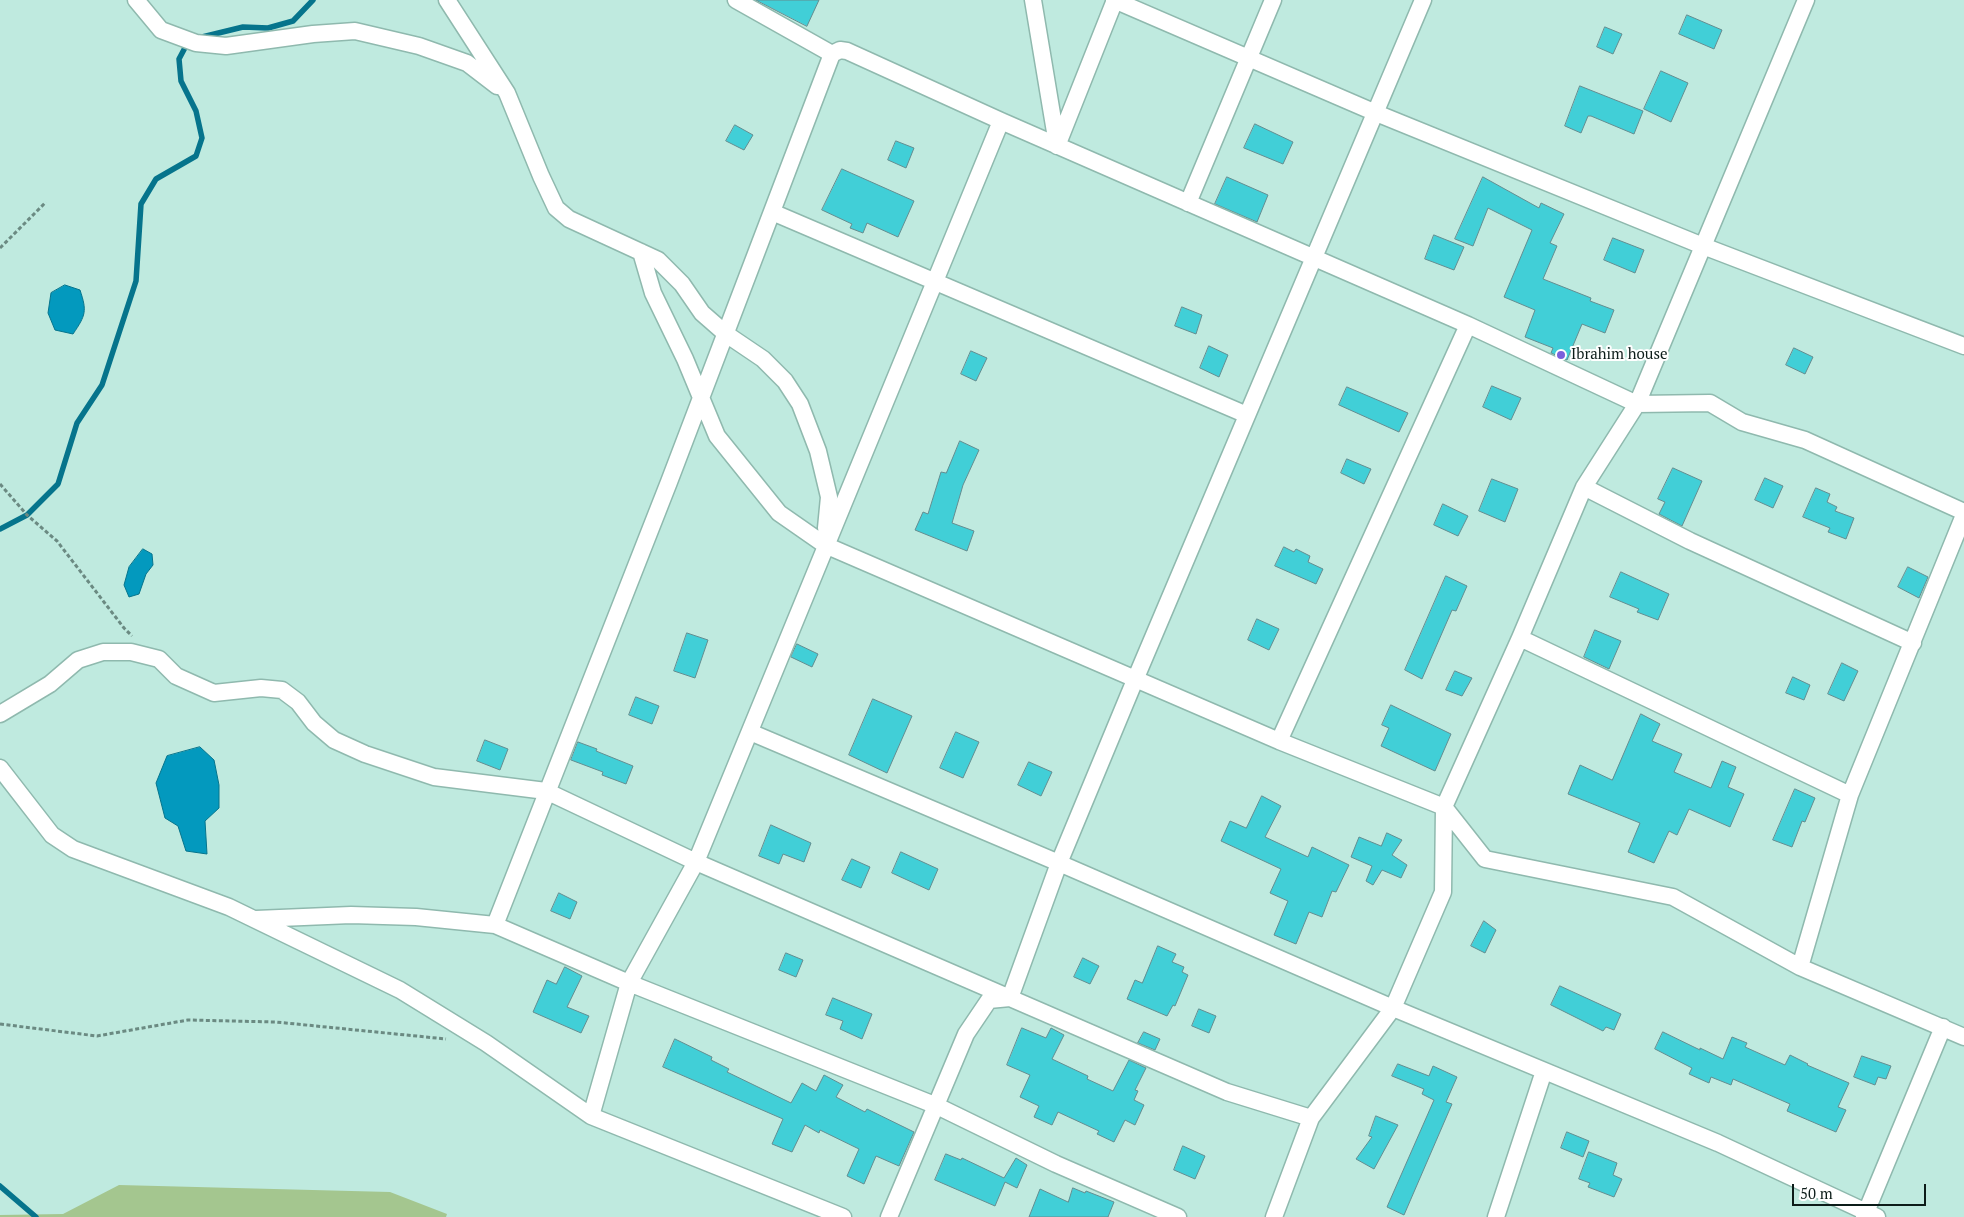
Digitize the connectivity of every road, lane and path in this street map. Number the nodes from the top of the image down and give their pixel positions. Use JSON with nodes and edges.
{"nodes":[{"id":1,"x":136,"y":0,"type":"edge"},
{"id":2,"x":447,"y":0,"type":"edge"},
{"id":3,"x":736,"y":0,"type":"edge"},
{"id":4,"x":1033,"y":0,"type":"edge"},
{"id":5,"x":1115,"y":0,"type":"edge"},
{"id":6,"x":1273,"y":0,"type":"edge"},
{"id":7,"x":1424,"y":0,"type":"edge"},
{"id":8,"x":1806,"y":0,"type":"edge"},
{"id":9,"x":832,"y":54,"type":"junction"},
{"id":10,"x":1248,"y":58,"type":"junction"},
{"id":11,"x":507,"y":93,"type":"junction"},
{"id":12,"x":1376,"y":113,"type":"junction"},
{"id":13,"x":1000,"y":121,"type":"junction"},
{"id":14,"x":1057,"y":146,"type":"junction"},
{"id":15,"x":46,"y":202,"type":"dead end"},
{"id":16,"x":1188,"y":203,"type":"junction"},
{"id":17,"x":772,"y":212,"type":"junction"},
{"id":18,"x":1703,"y":246,"type":"junction"},
{"id":19,"x":0,"y":248,"type":"edge"},
{"id":20,"x":641,"y":252,"type":"junction"},
{"id":21,"x":1314,"y":258,"type":"junction"},
{"id":22,"x":934,"y":282,"type":"junction"},
{"id":23,"x":1468,"y":325,"type":"junction"},
{"id":24,"x":726,"y":334,"type":"junction"},
{"id":25,"x":1964,"y":346,"type":"edge"},
{"id":26,"x":701,"y":399,"type":"junction"},
{"id":27,"x":1637,"y":404,"type":"junction"},
{"id":28,"x":1247,"y":415,"type":"junction"},
{"id":29,"x":0,"y":484,"type":"edge"},
{"id":30,"x":1584,"y":487,"type":"junction"},
{"id":31,"x":1964,"y":513,"type":"edge"},
{"id":32,"x":824,"y":546,"type":"junction"},
{"id":33,"x":1520,"y":638,"type":"junction"},
{"id":34,"x":138,"y":641,"type":"dead end"},
{"id":35,"x":1914,"y":643,"type":"junction"},
{"id":36,"x":1135,"y":680,"type":"junction"},
{"id":37,"x":0,"y":714,"type":"edge"},
{"id":38,"x":750,"y":732,"type":"junction"},
{"id":39,"x":1278,"y":741,"type":"junction"},
{"id":40,"x":0,"y":768,"type":"edge"},
{"id":41,"x":546,"y":791,"type":"junction"},
{"id":42,"x":1850,"y":795,"type":"junction"},
{"id":43,"x":1444,"y":807,"type":"junction"},
{"id":44,"x":696,"y":862,"type":"junction"},
{"id":45,"x":1059,"y":863,"type":"junction"},
{"id":46,"x":255,"y":919,"type":"junction"},
{"id":47,"x":495,"y":925,"type":"junction"},
{"id":48,"x":1800,"y":967,"type":"junction"},
{"id":49,"x":630,"y":982,"type":"junction"},
{"id":50,"x":1010,"y":998,"type":"junction"},
{"id":51,"x":1393,"y":1008,"type":"junction"},
{"id":52,"x":0,"y":1024,"type":"edge"},
{"id":53,"x":1943,"y":1027,"type":"junction"},
{"id":54,"x":1964,"y":1037,"type":"edge"},
{"id":55,"x":448,"y":1039,"type":"dead end"},
{"id":56,"x":1544,"y":1071,"type":"junction"},
{"id":57,"x":936,"y":1106,"type":"junction"},
{"id":58,"x":591,"y":1116,"type":"junction"},
{"id":59,"x":1311,"y":1118,"type":"junction"},
{"id":60,"x":1869,"y":1215,"type":"edge"},
{"id":61,"x":843,"y":1217,"type":"edge"},
{"id":62,"x":889,"y":1217,"type":"edge"},
{"id":63,"x":1178,"y":1217,"type":"edge"},
{"id":64,"x":1274,"y":1217,"type":"edge"},
{"id":65,"x":1496,"y":1217,"type":"edge"}],
"edges":[{"from":1,"to":11,"type":"street"},
{"from":2,"to":11,"type":"street"},
{"from":3,"to":9,"type":"street"},
{"from":4,"to":14,"type":"street"},
{"from":5,"to":10,"type":"street"},
{"from":5,"to":14,"type":"street"},
{"from":6,"to":10,"type":"street"},
{"from":7,"to":12,"type":"street"},
{"from":8,"to":18,"type":"street"},
{"from":9,"to":13,"type":"street"},
{"from":9,"to":17,"type":"street"},
{"from":10,"to":12,"type":"street"},
{"from":10,"to":16,"type":"street"},
{"from":11,"to":20,"type":"street"},
{"from":12,"to":18,"type":"street"},
{"from":12,"to":21,"type":"street"},
{"from":13,"to":14,"type":"street"},
{"from":13,"to":22,"type":"street"},
{"from":14,"to":16,"type":"street"},
{"from":15,"to":19,"type":"path"},
{"from":16,"to":21,"type":"street"},
{"from":17,"to":22,"type":"street"},
{"from":17,"to":24,"type":"street"},
{"from":18,"to":25,"type":"street"},
{"from":18,"to":27,"type":"street"},
{"from":20,"to":24,"type":"street"},
{"from":20,"to":26,"type":"street"},
{"from":21,"to":23,"type":"street"},
{"from":21,"to":28,"type":"street"},
{"from":22,"to":28,"type":"street"},
{"from":22,"to":32,"type":"street"},
{"from":23,"to":27,"type":"street"},
{"from":23,"to":39,"type":"street"},
{"from":24,"to":26,"type":"street"},
{"from":24,"to":32,"type":"street"},
{"from":26,"to":32,"type":"street"},
{"from":26,"to":41,"type":"street"},
{"from":27,"to":30,"type":"street"},
{"from":27,"to":31,"type":"street"},
{"from":28,"to":36,"type":"street"},
{"from":29,"to":34,"type":"path"},
{"from":30,"to":33,"type":"street"},
{"from":30,"to":35,"type":"street"},
{"from":31,"to":35,"type":"street"},
{"from":32,"to":36,"type":"street"},
{"from":32,"to":38,"type":"street"},
{"from":33,"to":42,"type":"street"},
{"from":33,"to":43,"type":"street"},
{"from":35,"to":42,"type":"street"},
{"from":36,"to":39,"type":"street"},
{"from":36,"to":45,"type":"street"},
{"from":37,"to":41,"type":"street"},
{"from":38,"to":44,"type":"street"},
{"from":38,"to":45,"type":"street"},
{"from":39,"to":43,"type":"street"},
{"from":40,"to":46,"type":"street"},
{"from":41,"to":44,"type":"street"},
{"from":41,"to":47,"type":"street"},
{"from":42,"to":48,"type":"street"},
{"from":43,"to":48,"type":"street"},
{"from":43,"to":51,"type":"street"},
{"from":44,"to":49,"type":"street"},
{"from":44,"to":50,"type":"street"},
{"from":45,"to":50,"type":"street"},
{"from":45,"to":51,"type":"street"},
{"from":46,"to":47,"type":"street"},
{"from":46,"to":58,"type":"street"},
{"from":47,"to":49,"type":"street"},
{"from":48,"to":53,"type":"street"},
{"from":49,"to":57,"type":"street"},
{"from":49,"to":58,"type":"street"},
{"from":50,"to":57,"type":"street"},
{"from":50,"to":59,"type":"street"},
{"from":51,"to":56,"type":"street"},
{"from":51,"to":59,"type":"street"},
{"from":52,"to":55,"type":"path"},
{"from":53,"to":54,"type":"street"},
{"from":53,"to":60,"type":"street"},
{"from":56,"to":60,"type":"street"},
{"from":56,"to":65,"type":"street"},
{"from":57,"to":62,"type":"street"},
{"from":57,"to":63,"type":"street"},
{"from":58,"to":61,"type":"street"},
{"from":59,"to":64,"type":"street"}]}
